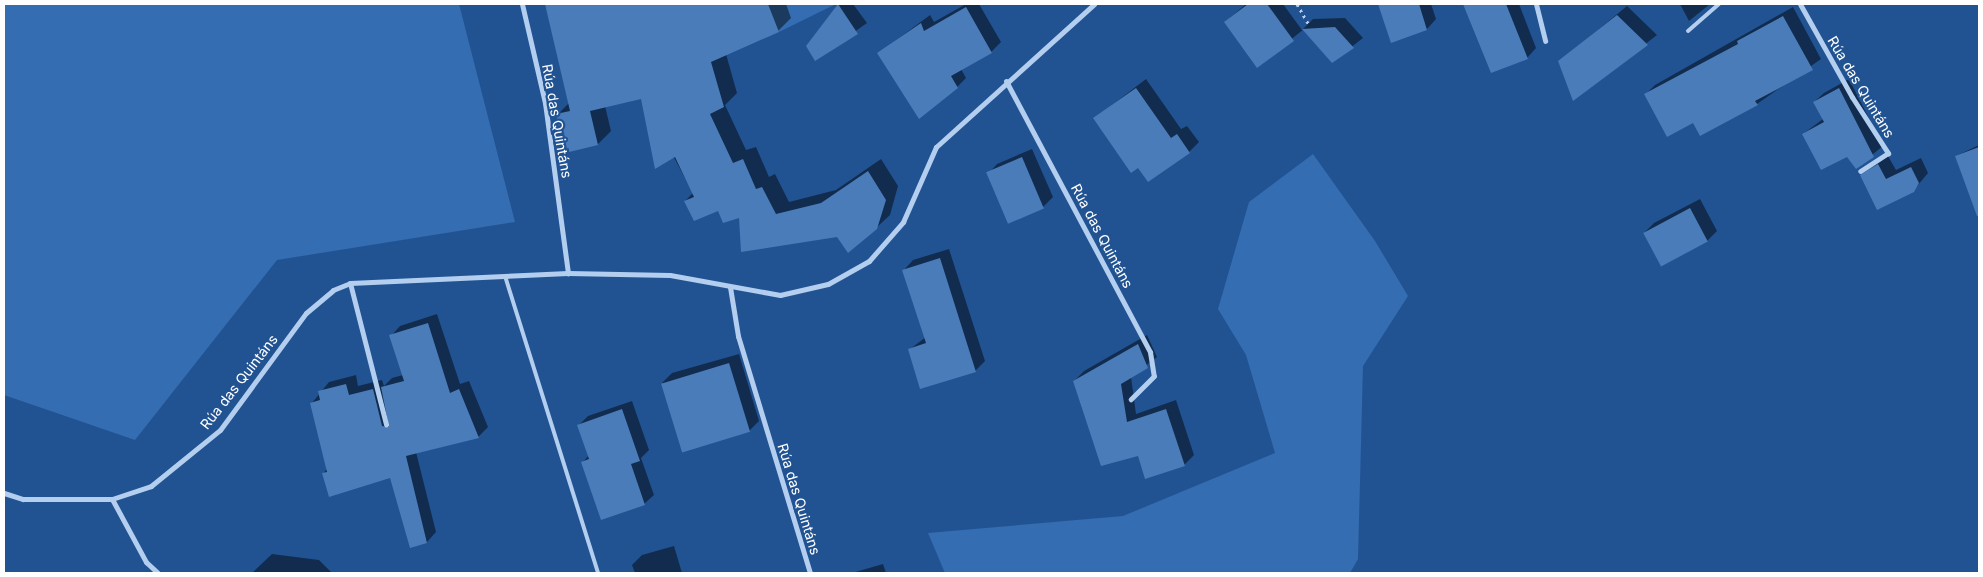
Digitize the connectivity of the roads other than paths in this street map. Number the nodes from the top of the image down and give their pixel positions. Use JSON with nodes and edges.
{"nodes":[{"id":1,"x":522,"y":4,"type":"edge"},
{"id":2,"x":1094,"y":4,"type":"edge"},
{"id":3,"x":1536,"y":4,"type":"edge"},
{"id":4,"x":1719,"y":4,"type":"edge"},
{"id":5,"x":1800,"y":4,"type":"edge"},
{"id":6,"x":1688,"y":31,"type":"dead end"},
{"id":7,"x":1545,"y":41,"type":"dead end"},
{"id":8,"x":1006,"y":82,"type":"junction"},
{"id":9,"x":1860,"y":171,"type":"dead end"},
{"id":10,"x":568,"y":273,"type":"junction"},
{"id":11,"x":505,"y":276,"type":"junction"},
{"id":12,"x":350,"y":283,"type":"junction"},
{"id":13,"x":730,"y":287,"type":"junction"},
{"id":14,"x":1131,"y":399,"type":"dead end"},
{"id":15,"x":386,"y":424,"type":"dead end"},
{"id":16,"x":4,"y":493,"type":"edge"},
{"id":17,"x":112,"y":499,"type":"junction"},
{"id":18,"x":158,"y":573,"type":"edge"},
{"id":19,"x":598,"y":573,"type":"edge"},
{"id":20,"x":810,"y":573,"type":"edge"}],
"edges":[{"from":1,"to":10,"type":"street","name":"Rúa das Quintáns"},
{"from":2,"to":8,"type":"street","name":"Rúa das Quintáns"},
{"from":3,"to":7,"type":"street"},
{"from":4,"to":6,"type":"lane"},
{"from":5,"to":9,"type":"street","name":"Rúa das Quintáns"},
{"from":8,"to":13,"type":"street","name":"Rúa das Quintáns"},
{"from":8,"to":14,"type":"street","name":"Rúa das Quintáns"},
{"from":10,"to":11,"type":"street","name":"Rúa das Quintáns"},
{"from":10,"to":13,"type":"street","name":"Rúa das Quintáns"},
{"from":11,"to":12,"type":"street","name":"Rúa das Quintáns"},
{"from":11,"to":19,"type":"lane"},
{"from":12,"to":15,"type":"street"},
{"from":12,"to":17,"type":"street","name":"Rúa das Quintáns"},
{"from":13,"to":20,"type":"street","name":"Rúa das Quintáns"},
{"from":16,"to":17,"type":"street","name":"Rúa das Quintáns"},
{"from":17,"to":18,"type":"street"}]}
